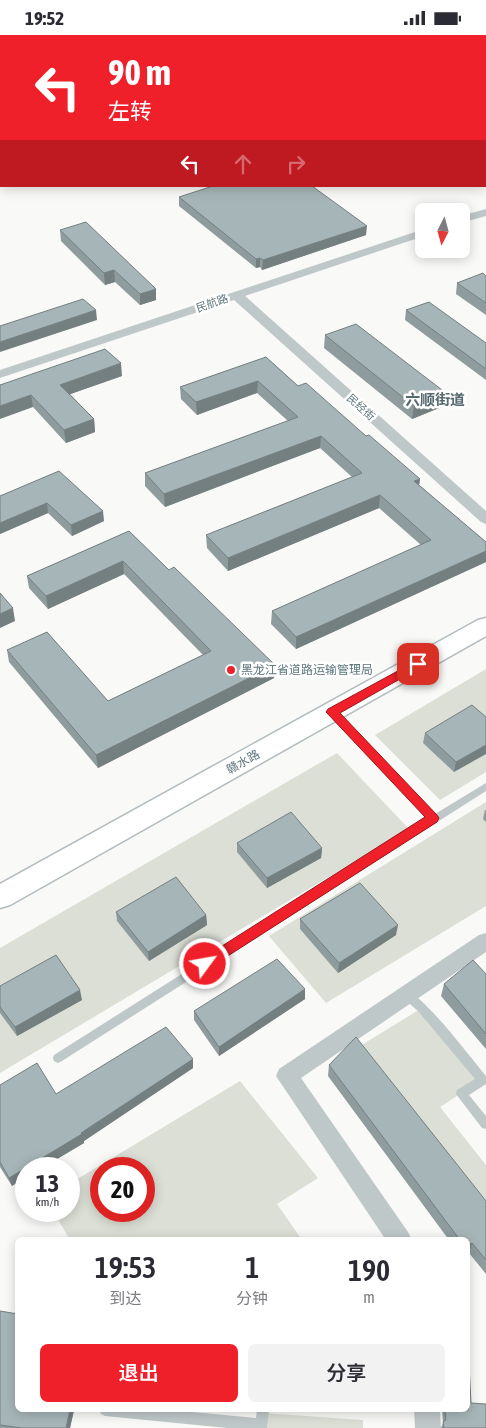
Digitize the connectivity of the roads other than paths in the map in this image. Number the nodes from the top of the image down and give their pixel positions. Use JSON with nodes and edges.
{"nodes":[{"id":1,"x":486,"y":212,"type":"edge"},
{"id":2,"x":470,"y":217,"type":"edge"},
{"id":3,"x":415,"y":235,"type":"edge"},
{"id":4,"x":236,"y":294,"type":"junction"},
{"id":5,"x":0,"y":374,"type":"edge"},
{"id":6,"x":486,"y":519,"type":"edge"},
{"id":7,"x":486,"y":613,"type":"edge"},
{"id":8,"x":486,"y":626,"type":"edge"},
{"id":9,"x":332,"y":712,"type":"junction"},
{"id":10,"x":486,"y":786,"type":"edge"},
{"id":11,"x":433,"y":818,"type":"junction"},
{"id":12,"x":0,"y":883,"type":"edge"},
{"id":13,"x":0,"y":897,"type":"edge"},
{"id":14,"x":486,"y":941,"type":"edge"},
{"id":15,"x":407,"y":995,"type":"junction"},
{"id":16,"x":58,"y":1058,"type":"dead end"},
{"id":17,"x":486,"y":1124,"type":"edge"},
{"id":18,"x":398,"y":1237,"type":"edge"},
{"id":19,"x":126,"y":1412,"type":"edge"},
{"id":20,"x":263,"y":1412,"type":"edge"},
{"id":21,"x":427,"y":1412,"type":"edge"},
{"id":22,"x":428,"y":1428,"type":"edge"}],
"edges":[{"from":1,"to":2,"type":"street"},
{"from":3,"to":4,"type":"street","name":"民航路"},
{"from":4,"to":5,"type":"street","name":"民航路"},
{"from":4,"to":6,"type":"street","name":"民经街"},
{"from":7,"to":12,"type":"main road","name":"赣水路"},
{"from":8,"to":9,"type":"main road","name":"赣水路"},
{"from":9,"to":11,"type":"lane"},
{"from":9,"to":13,"type":"main road","name":"赣水路"},
{"from":10,"to":11,"type":"lane"},
{"from":11,"to":16,"type":"lane"},
{"from":14,"to":15,"type":"street"},
{"from":15,"to":17,"type":"lane"},
{"from":15,"to":18,"type":"street"},
{"from":19,"to":20,"type":"lane"},
{"from":21,"to":22,"type":"street"}]}
